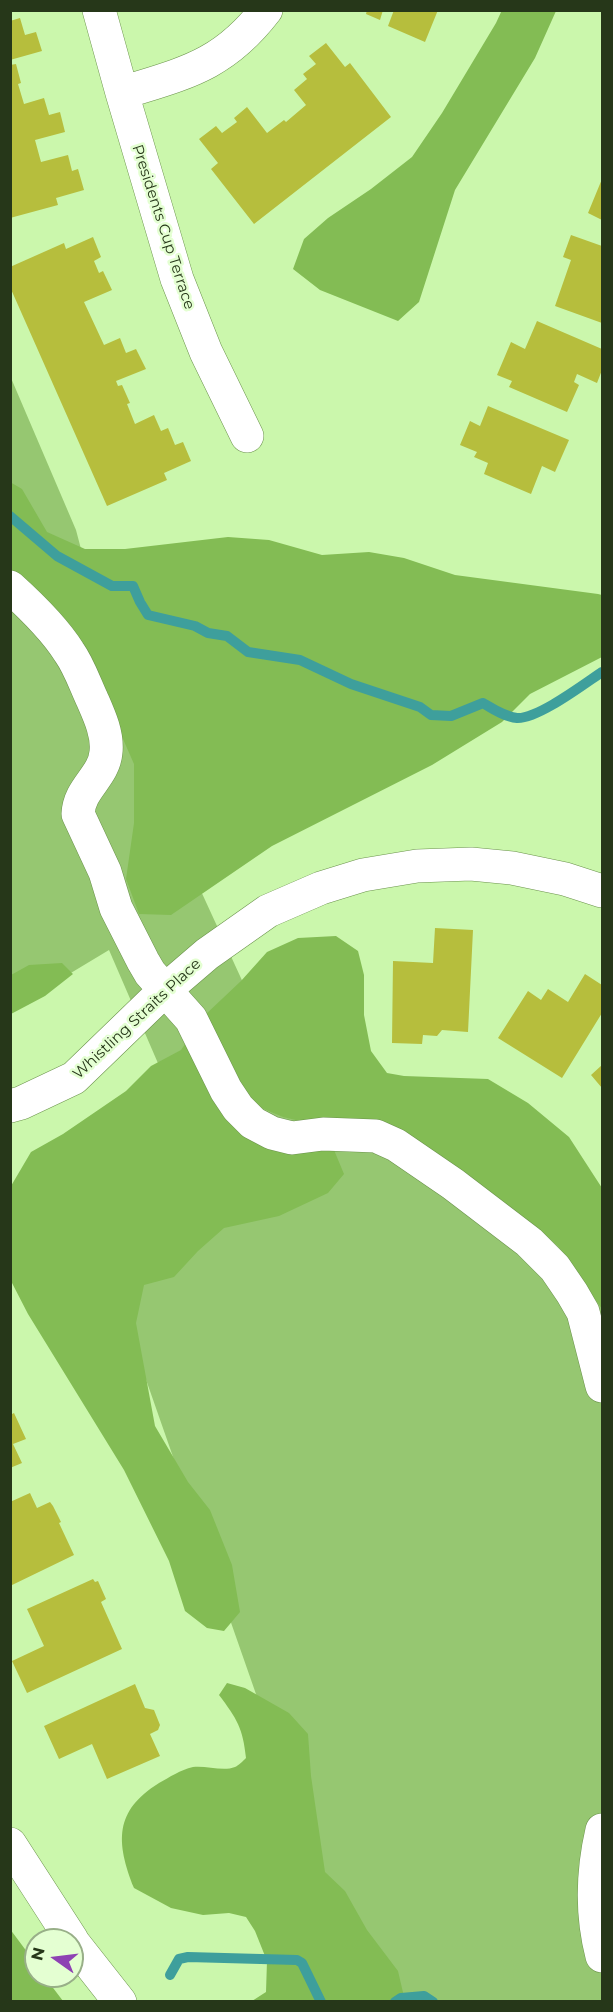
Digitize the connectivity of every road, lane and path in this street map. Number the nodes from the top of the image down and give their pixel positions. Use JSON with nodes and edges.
{"nodes":[{"id":1,"x":99,"y":10,"type":"edge"},
{"id":2,"x":266,"y":10,"type":"edge"},
{"id":3,"x":122,"y":93,"type":"junction"},
{"id":4,"x":247,"y":436,"type":"dead end"},
{"id":5,"x":10,"y":587,"type":"edge"},
{"id":6,"x":603,"y":891,"type":"edge"},
{"id":7,"x":165,"y":990,"type":"junction"},
{"id":8,"x":10,"y":1106,"type":"edge"},
{"id":9,"x":603,"y":1386,"type":"edge"},
{"id":10,"x":603,"y":1830,"type":"edge"},
{"id":11,"x":10,"y":1844,"type":"edge"},
{"id":12,"x":64,"y":1928,"type":"edge"},
{"id":13,"x":84,"y":1955,"type":"edge"},
{"id":14,"x":603,"y":1956,"type":"edge"},
{"id":15,"x":120,"y":2001,"type":"edge"}],
"edges":[{"from":1,"to":3,"type":"street","name":"Presidents Cup Terrace"},
{"from":2,"to":3,"type":"street"},
{"from":3,"to":4,"type":"street","name":"Presidents Cup Terrace"},
{"from":5,"to":7,"type":"street"},
{"from":6,"to":7,"type":"street","name":"Whistling Straits Place"},
{"from":7,"to":8,"type":"street","name":"Whistling Straits Place"},
{"from":7,"to":9,"type":"street"},
{"from":10,"to":14,"type":"street"},
{"from":11,"to":12,"type":"street"},
{"from":13,"to":15,"type":"street"}]}
